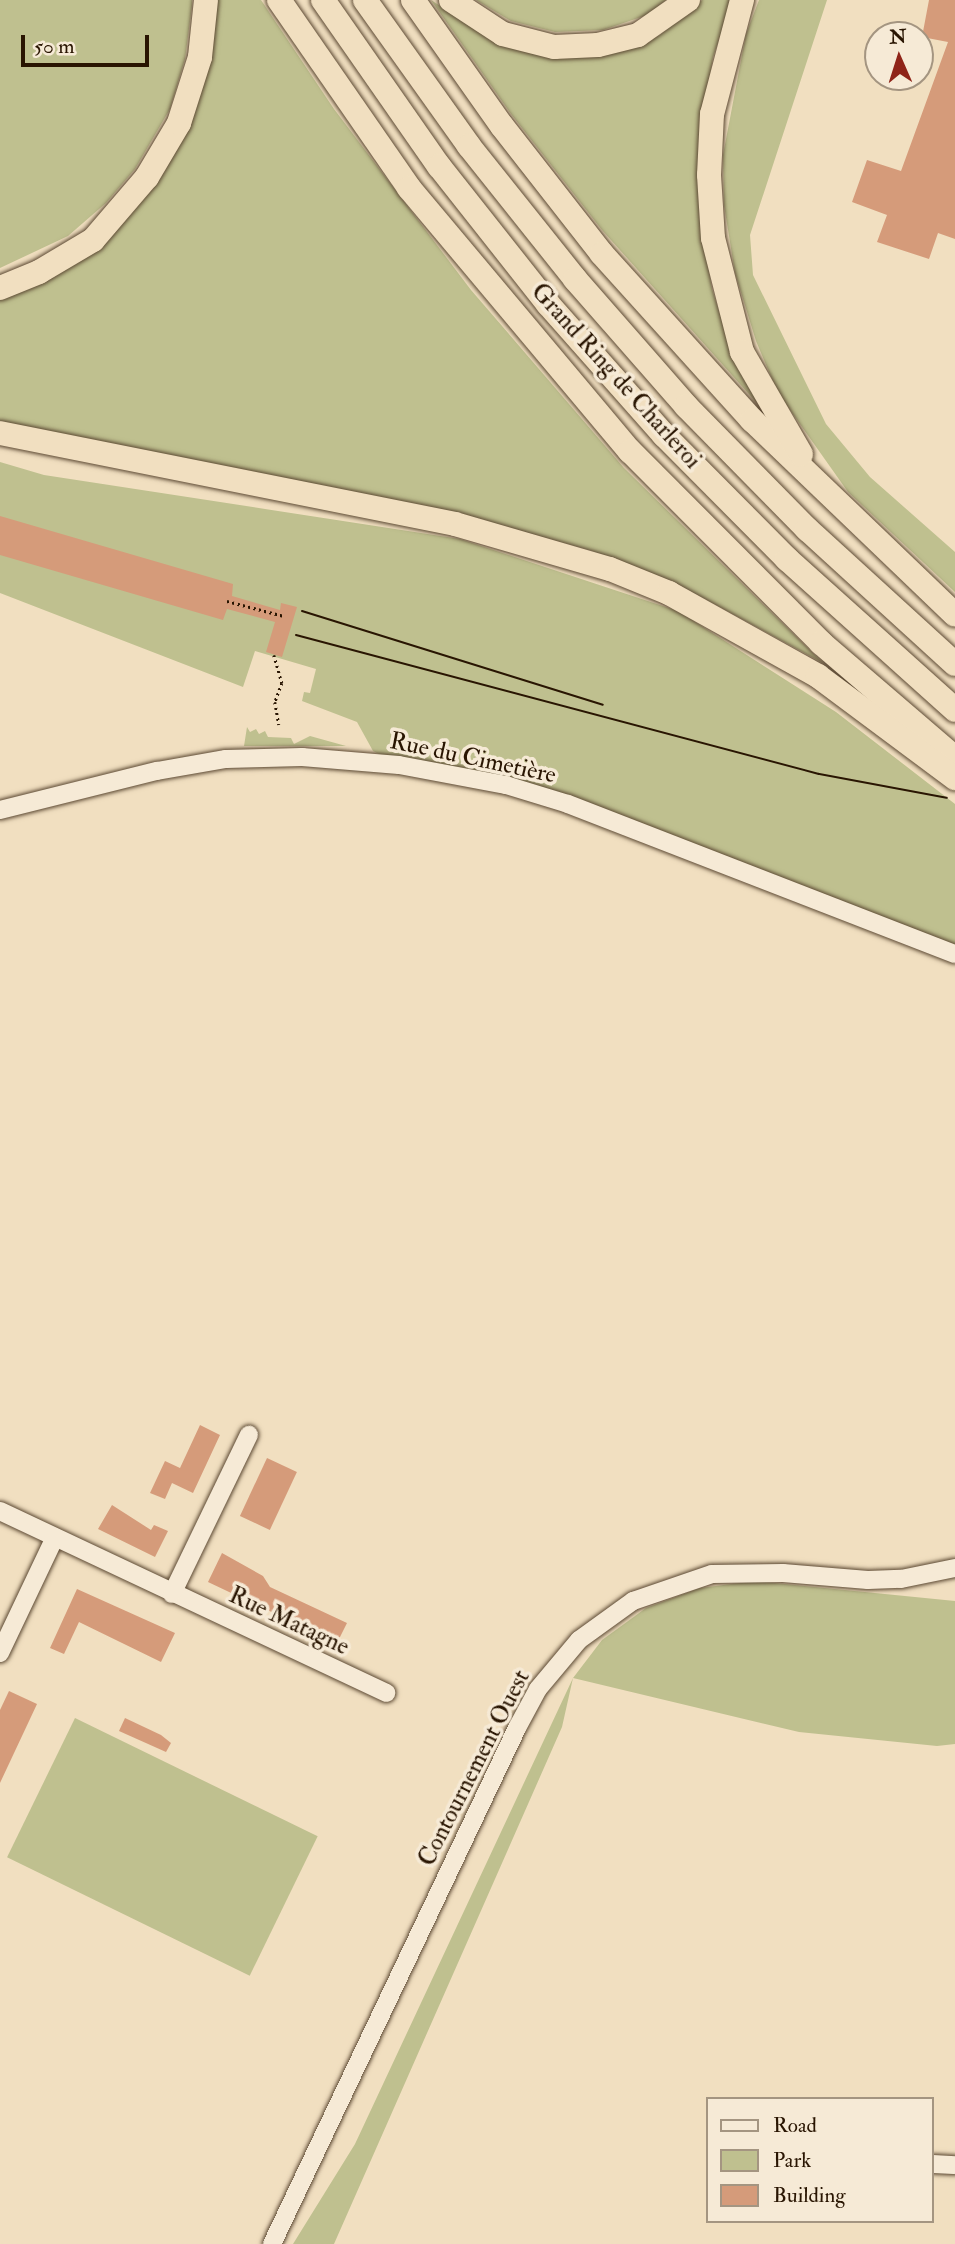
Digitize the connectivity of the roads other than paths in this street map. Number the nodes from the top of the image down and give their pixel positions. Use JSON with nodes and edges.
{"nodes":[{"id":1,"x":206,"y":0,"type":"edge"},
{"id":2,"x":279,"y":0,"type":"edge"},
{"id":3,"x":323,"y":0,"type":"edge"},
{"id":4,"x":365,"y":0,"type":"edge"},
{"id":5,"x":413,"y":0,"type":"edge"},
{"id":6,"x":451,"y":0,"type":"edge"},
{"id":7,"x":688,"y":0,"type":"edge"},
{"id":8,"x":742,"y":0,"type":"edge"},
{"id":9,"x":0,"y":288,"type":"edge"},
{"id":10,"x":0,"y":433,"type":"edge"},
{"id":11,"x":824,"y":491,"type":"junction"},
{"id":12,"x":955,"y":615,"type":"edge"},
{"id":13,"x":955,"y":664,"type":"edge"},
{"id":14,"x":955,"y":710,"type":"edge"},
{"id":15,"x":955,"y":758,"type":"edge"},
{"id":16,"x":955,"y":778,"type":"edge"},
{"id":17,"x":0,"y":810,"type":"edge"},
{"id":18,"x":955,"y":954,"type":"edge"},
{"id":19,"x":249,"y":1435,"type":"dead end"},
{"id":20,"x":0,"y":1511,"type":"edge"},
{"id":21,"x":55,"y":1537,"type":"junction"},
{"id":22,"x":955,"y":1569,"type":"edge"},
{"id":23,"x":173,"y":1594,"type":"junction"},
{"id":24,"x":0,"y":1653,"type":"edge"},
{"id":25,"x":386,"y":1693,"type":"dead end"},
{"id":26,"x":934,"y":2164,"type":"edge"},
{"id":27,"x":955,"y":2165,"type":"edge"},
{"id":28,"x":272,"y":2244,"type":"edge"}],
"edges":[{"from":1,"to":9,"type":"highway"},
{"from":2,"to":15,"type":"highway"},
{"from":3,"to":14,"type":"highway","name":"Grand Ring de Charleroi"},
{"from":4,"to":13,"type":"highway","name":"Grand Ring de Charleroi"},
{"from":5,"to":11,"type":"highway"},
{"from":6,"to":7,"type":"highway"},
{"from":8,"to":11,"type":"highway"},
{"from":10,"to":16,"type":"highway"},
{"from":11,"to":12,"type":"highway"},
{"from":17,"to":18,"type":"street","name":"Rue du Cimetière"},
{"from":19,"to":23,"type":"street"},
{"from":20,"to":21,"type":"street","name":"Rue Matagne"},
{"from":21,"to":23,"type":"street","name":"Rue Matagne"},
{"from":21,"to":24,"type":"street"},
{"from":22,"to":28,"type":"street","name":"Contournement Ouest"},
{"from":23,"to":25,"type":"street","name":"Rue Matagne"},
{"from":26,"to":27,"type":"street"}]}
